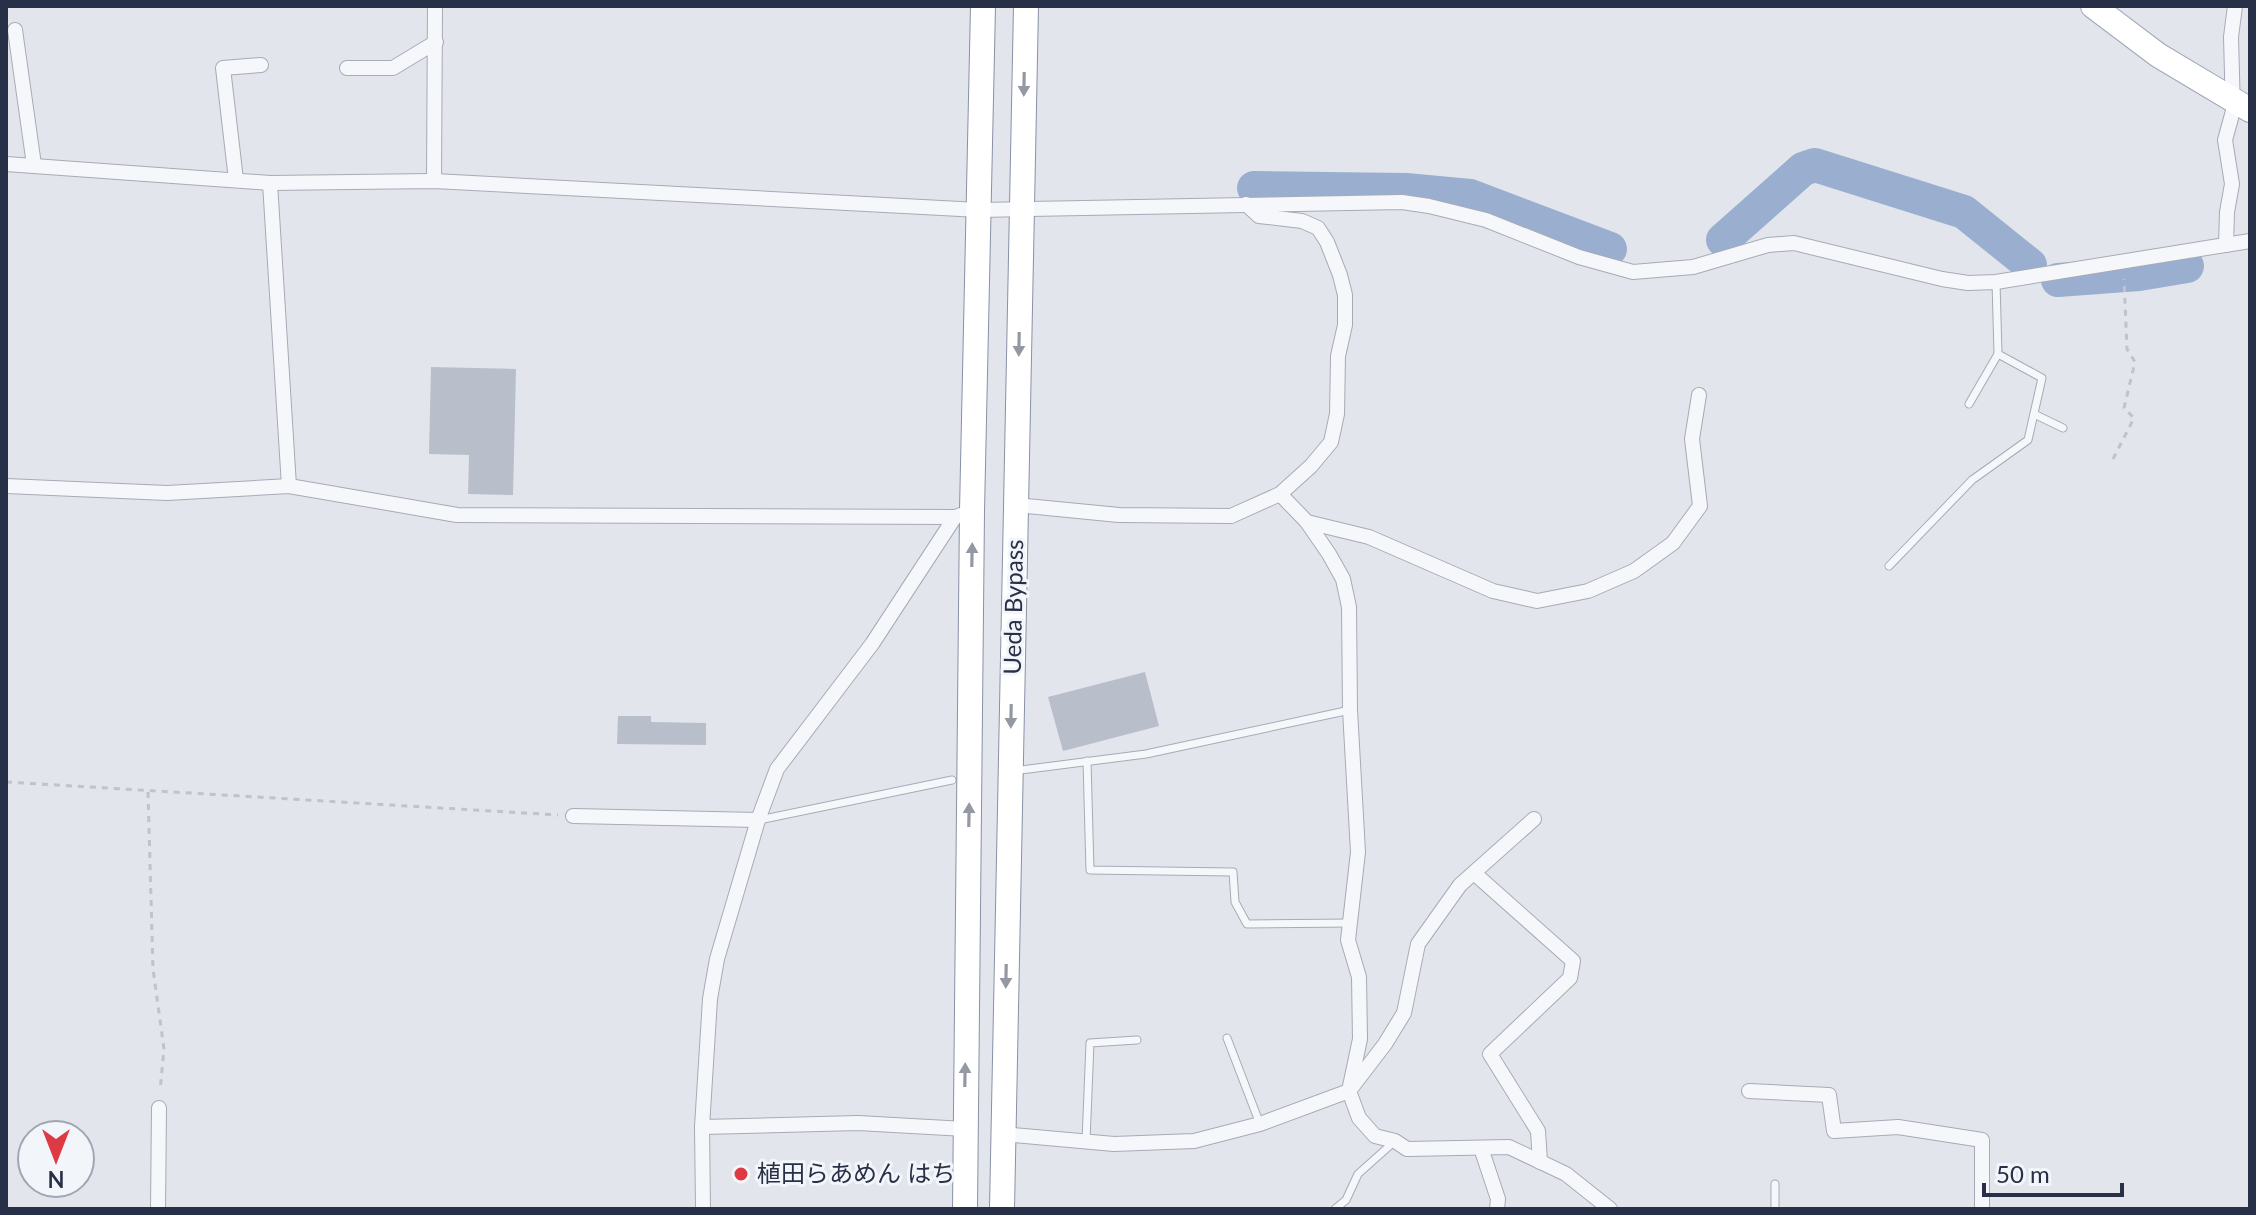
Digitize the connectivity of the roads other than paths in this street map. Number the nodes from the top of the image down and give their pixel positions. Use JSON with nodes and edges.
{"nodes":[{"id":1,"x":435,"y":6,"type":"edge"},
{"id":2,"x":983,"y":6,"type":"edge"},
{"id":3,"x":1026,"y":6,"type":"edge"},
{"id":4,"x":2093,"y":6,"type":"edge"},
{"id":5,"x":2235,"y":6,"type":"edge"},
{"id":6,"x":15,"y":30,"type":"dead end"},
{"id":7,"x":436,"y":42,"type":"junction"},
{"id":8,"x":261,"y":65,"type":"dead end"},
{"id":9,"x":347,"y":68,"type":"dead end"},
{"id":10,"x":2241,"y":104,"type":"edge"},
{"id":11,"x":6,"y":164,"type":"edge"},
{"id":12,"x":34,"y":165,"type":"junction"},
{"id":13,"x":236,"y":180,"type":"junction"},
{"id":14,"x":434,"y":181,"type":"junction"},
{"id":15,"x":270,"y":183,"type":"junction"},
{"id":16,"x":1246,"y":204,"type":"junction"},
{"id":17,"x":1021,"y":209,"type":"junction"},
{"id":18,"x":979,"y":210,"type":"junction"},
{"id":19,"x":2250,"y":241,"type":"edge"},
{"id":20,"x":2226,"y":245,"type":"junction"},
{"id":21,"x":1996,"y":282,"type":"junction"},
{"id":22,"x":1998,"y":354,"type":"junction"},
{"id":23,"x":1699,"y":395,"type":"dead end"},
{"id":24,"x":1969,"y":404,"type":"dead end"},
{"id":25,"x":2034,"y":414,"type":"junction"},
{"id":26,"x":2063,"y":428,"type":"dead end"},
{"id":27,"x":6,"y":486,"type":"edge"},
{"id":28,"x":289,"y":486,"type":"junction"},
{"id":29,"x":1280,"y":494,"type":"junction"},
{"id":30,"x":1016,"y":505,"type":"junction"},
{"id":31,"x":963,"y":514,"type":"junction"},
{"id":32,"x":1307,"y":522,"type":"junction"},
{"id":33,"x":1889,"y":566,"type":"dead end"},
{"id":34,"x":1350,"y":710,"type":"junction"},
{"id":35,"x":1087,"y":761,"type":"junction"},
{"id":36,"x":1021,"y":770,"type":"dead end"},
{"id":37,"x":952,"y":780,"type":"dead end"},
{"id":38,"x":573,"y":816,"type":"road end"},
{"id":39,"x":1534,"y":819,"type":"dead end"},
{"id":40,"x":758,"y":820,"type":"junction"},
{"id":41,"x":1474,"y":873,"type":"junction"},
{"id":42,"x":1350,"y":923,"type":"junction"},
{"id":43,"x":1227,"y":1038,"type":"dead end"},
{"id":44,"x":1137,"y":1040,"type":"dead end"},
{"id":45,"x":1349,"y":1091,"type":"junction"},
{"id":46,"x":1749,"y":1091,"type":"dead end"},
{"id":47,"x":159,"y":1108,"type":"road end"},
{"id":48,"x":1260,"y":1124,"type":"junction"},
{"id":49,"x":702,"y":1127,"type":"junction"},
{"id":50,"x":965,"y":1129,"type":"junction"},
{"id":51,"x":1002,"y":1134,"type":"junction"},
{"id":52,"x":1086,"y":1141,"type":"junction"},
{"id":53,"x":1395,"y":1141,"type":"junction"},
{"id":54,"x":1481,"y":1148,"type":"junction"},
{"id":55,"x":1540,"y":1162,"type":"junction"},
{"id":56,"x":1775,"y":1184,"type":"dead end"},
{"id":57,"x":158,"y":1209,"type":"edge"},
{"id":58,"x":703,"y":1209,"type":"edge"},
{"id":59,"x":965,"y":1209,"type":"edge"},
{"id":60,"x":1002,"y":1209,"type":"edge"},
{"id":61,"x":1335,"y":1209,"type":"edge"},
{"id":62,"x":1497,"y":1209,"type":"edge"},
{"id":63,"x":1610,"y":1209,"type":"edge"},
{"id":64,"x":1775,"y":1209,"type":"edge"},
{"id":65,"x":1982,"y":1209,"type":"edge"}],
"edges":[{"from":1,"to":7,"type":"street"},
{"from":2,"to":18,"type":"main road","name":"Ueda Bypass"},
{"from":3,"to":17,"type":"main road","name":"Ueda Bypass","one_way":true},
{"from":4,"to":10,"type":"main road"},
{"from":5,"to":10,"type":"street"},
{"from":6,"to":12,"type":"street"},
{"from":7,"to":9,"type":"street"},
{"from":7,"to":14,"type":"street"},
{"from":8,"to":13,"type":"street"},
{"from":10,"to":20,"type":"street"},
{"from":11,"to":12,"type":"street"},
{"from":12,"to":13,"type":"street"},
{"from":13,"to":15,"type":"street"},
{"from":14,"to":15,"type":"street"},
{"from":14,"to":18,"type":"street"},
{"from":15,"to":28,"type":"street"},
{"from":16,"to":17,"type":"street"},
{"from":16,"to":21,"type":"street"},
{"from":16,"to":29,"type":"street"},
{"from":17,"to":18,"type":"street"},
{"from":17,"to":30,"type":"main road","name":"Ueda Bypass","one_way":true},
{"from":18,"to":31,"type":"main road","name":"Ueda Bypass"},
{"from":19,"to":20,"type":"street"},
{"from":20,"to":21,"type":"street"},
{"from":21,"to":22,"type":"lane"},
{"from":22,"to":24,"type":"lane"},
{"from":22,"to":25,"type":"lane"},
{"from":23,"to":32,"type":"street"},
{"from":25,"to":26,"type":"lane"},
{"from":25,"to":33,"type":"lane"},
{"from":27,"to":28,"type":"street"},
{"from":28,"to":31,"type":"street"},
{"from":29,"to":30,"type":"street"},
{"from":29,"to":32,"type":"street"},
{"from":30,"to":51,"type":"main road","name":"Ueda Bypass","one_way":true},
{"from":31,"to":40,"type":"street"},
{"from":50,"to":31,"type":"main road","name":"Ueda Bypass","one_way":true},
{"from":32,"to":34,"type":"street"},
{"from":34,"to":35,"type":"lane"},
{"from":34,"to":42,"type":"street"},
{"from":35,"to":36,"type":"lane"},
{"from":35,"to":42,"type":"lane"},
{"from":37,"to":40,"type":"lane"},
{"from":38,"to":40,"type":"street"},
{"from":39,"to":41,"type":"street"},
{"from":40,"to":49,"type":"street"},
{"from":41,"to":45,"type":"street"},
{"from":41,"to":55,"type":"street"},
{"from":42,"to":45,"type":"street"},
{"from":43,"to":48,"type":"lane"},
{"from":44,"to":52,"type":"lane"},
{"from":45,"to":48,"type":"street"},
{"from":45,"to":53,"type":"street"},
{"from":46,"to":65,"type":"street"},
{"from":47,"to":57,"type":"street"},
{"from":48,"to":52,"type":"street"},
{"from":49,"to":50,"type":"street"},
{"from":49,"to":58,"type":"street"},
{"from":50,"to":59,"type":"main road","name":"Ueda Bypass"},
{"from":51,"to":52,"type":"street"},
{"from":51,"to":60,"type":"main road","name":"Ueda Bypass"},
{"from":53,"to":54,"type":"street"},
{"from":53,"to":61,"type":"lane"},
{"from":54,"to":55,"type":"street"},
{"from":54,"to":62,"type":"street"},
{"from":55,"to":63,"type":"street"},
{"from":56,"to":64,"type":"lane"}]}
